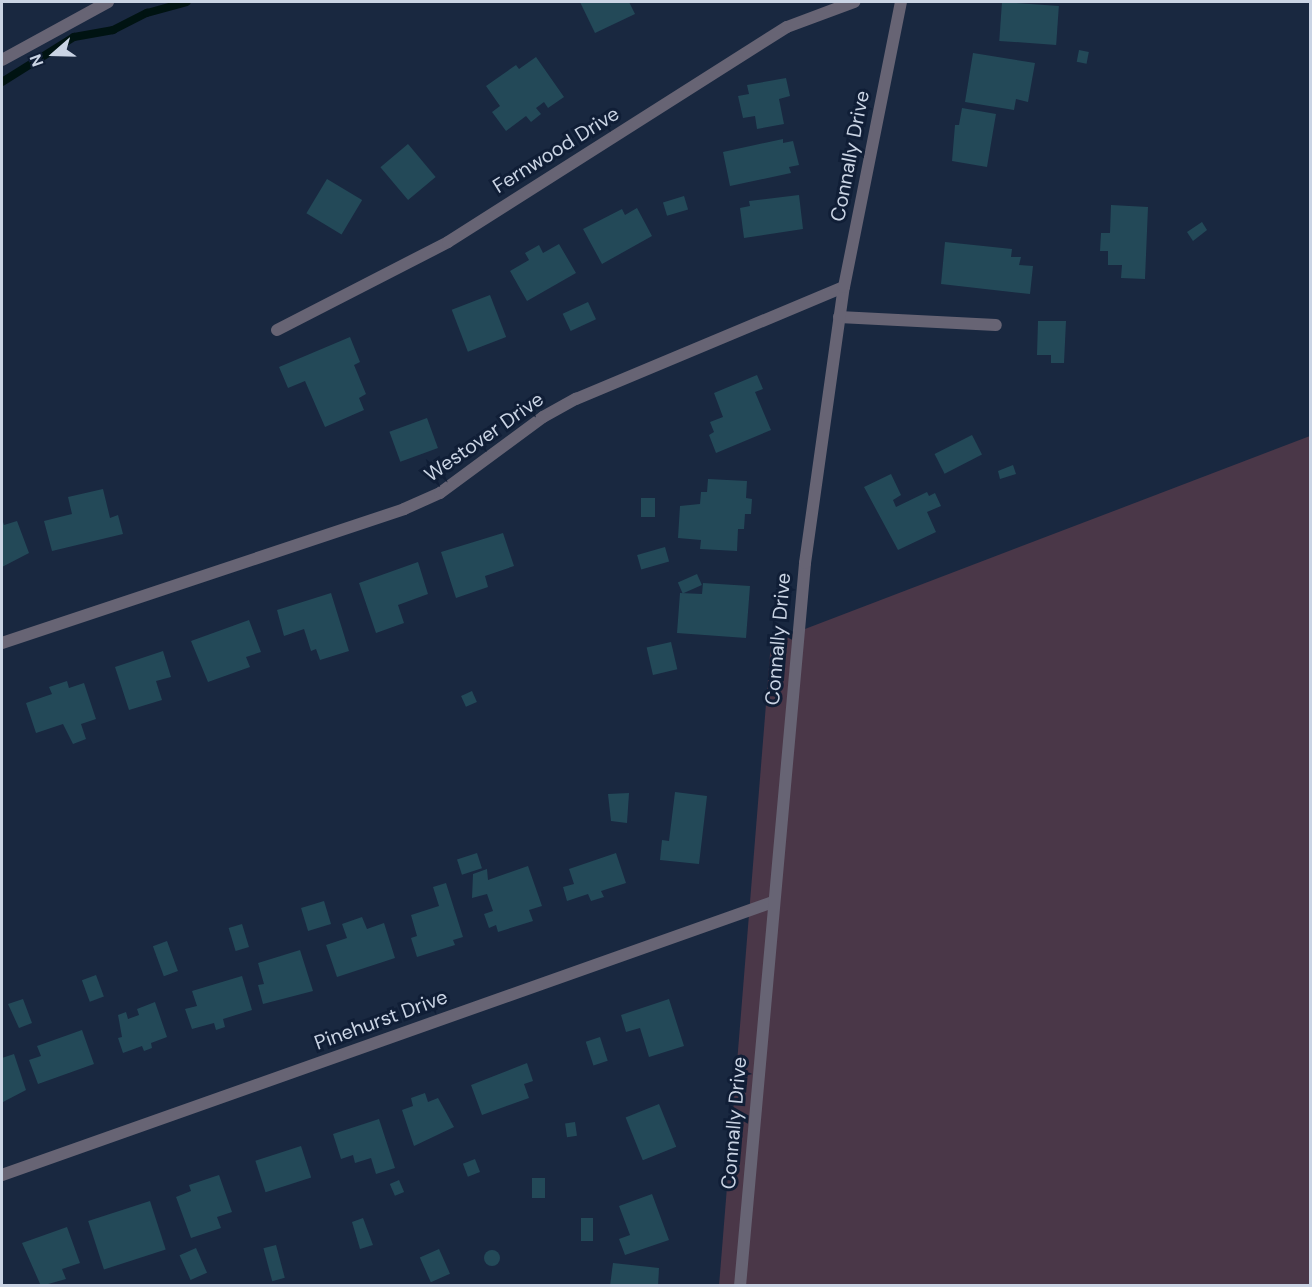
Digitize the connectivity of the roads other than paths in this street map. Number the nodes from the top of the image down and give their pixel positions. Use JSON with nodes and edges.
{"nodes":[{"id":1,"x":108,"y":2,"type":"edge"},
{"id":2,"x":854,"y":2,"type":"edge"},
{"id":3,"x":901,"y":2,"type":"edge"},
{"id":4,"x":2,"y":60,"type":"edge"},
{"id":5,"x":844,"y":287,"type":"junction"},
{"id":6,"x":839,"y":317,"type":"junction"},
{"id":7,"x":996,"y":324,"type":"dead end"},
{"id":8,"x":278,"y":330,"type":"dead end"},
{"id":9,"x":2,"y":643,"type":"edge"},
{"id":10,"x":773,"y":902,"type":"junction"},
{"id":11,"x":2,"y":1175,"type":"edge"},
{"id":12,"x":740,"y":1286,"type":"edge"}],
"edges":[{"from":1,"to":4,"type":"street"},
{"from":2,"to":8,"type":"street","name":"Fernwood Drive"},
{"from":3,"to":5,"type":"street","name":"Connally Drive"},
{"from":5,"to":6,"type":"street","name":"Connally Drive"},
{"from":5,"to":9,"type":"street","name":"Westover Drive"},
{"from":6,"to":7,"type":"street"},
{"from":6,"to":10,"type":"street","name":"Connally Drive"},
{"from":10,"to":11,"type":"street","name":"Pinehurst Drive"},
{"from":10,"to":12,"type":"street","name":"Connally Drive"}]}
